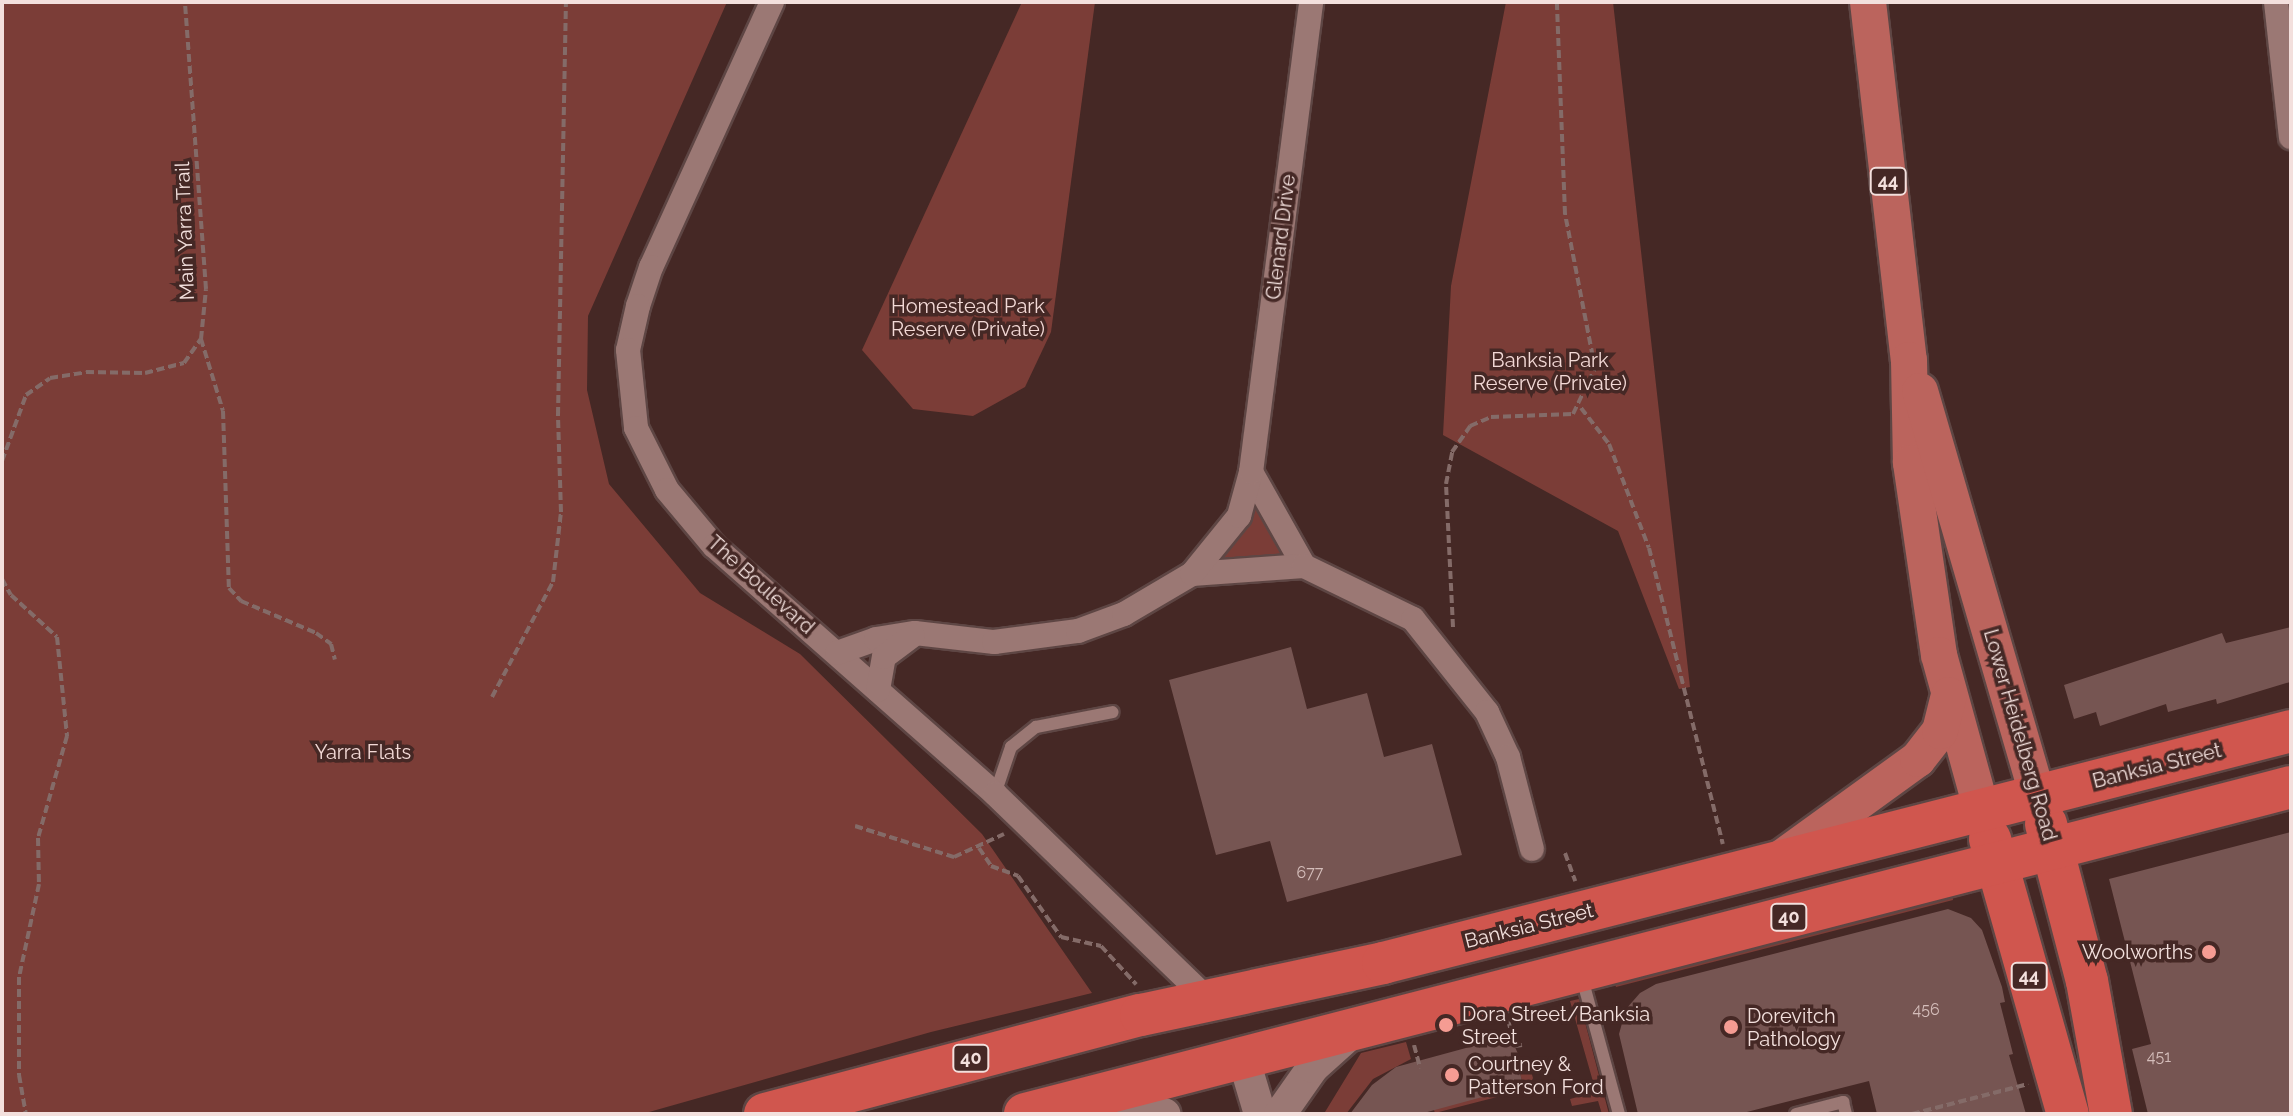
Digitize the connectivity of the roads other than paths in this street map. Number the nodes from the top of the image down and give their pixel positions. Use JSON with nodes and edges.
{"nodes":[{"id":1,"x":772,"y":2,"type":"edge"},
{"id":2,"x":1311,"y":2,"type":"edge"},
{"id":3,"x":1868,"y":2,"type":"edge"},
{"id":4,"x":2276,"y":2,"type":"edge"},
{"id":5,"x":2291,"y":137,"type":"edge"},
{"id":6,"x":1909,"y":360,"type":"junction"},
{"id":7,"x":1251,"y":472,"type":"junction"},
{"id":8,"x":1304,"y":566,"type":"junction"},
{"id":9,"x":1192,"y":574,"type":"junction"},
{"id":10,"x":915,"y":633,"type":"junction"},
{"id":11,"x":837,"y":653,"type":"junction"},
{"id":12,"x":878,"y":690,"type":"junction"},
{"id":13,"x":1949,"y":695,"type":"junction"},
{"id":14,"x":1113,"y":712,"type":"dead end"},
{"id":15,"x":2291,"y":731,"type":"edge"},
{"id":16,"x":2291,"y":787,"type":"edge"},
{"id":17,"x":995,"y":794,"type":"junction"},
{"id":18,"x":2038,"y":796,"type":"junction"},
{"id":19,"x":1982,"y":811,"type":"junction"},
{"id":20,"x":1532,"y":849,"type":"dead end"},
{"id":21,"x":2053,"y":849,"type":"junction"},
{"id":22,"x":1997,"y":863,"type":"junction"},
{"id":23,"x":1771,"y":865,"type":"junction"},
{"id":24,"x":1580,"y":971,"type":"junction"},
{"id":25,"x":1209,"y":1001,"type":"junction"},
{"id":26,"x":1358,"y":1027,"type":"junction"},
{"id":27,"x":1243,"y":1057,"type":"junction"},
{"id":28,"x":1068,"y":1103,"type":"junction"},
{"id":29,"x":765,"y":1114,"type":"edge"},
{"id":30,"x":1025,"y":1114,"type":"edge"},
{"id":31,"x":1164,"y":1114,"type":"edge"},
{"id":32,"x":1260,"y":1114,"type":"edge"},
{"id":33,"x":1280,"y":1114,"type":"edge"},
{"id":34,"x":1619,"y":1114,"type":"edge"},
{"id":35,"x":1796,"y":1114,"type":"edge"},
{"id":36,"x":1846,"y":1114,"type":"edge"},
{"id":37,"x":2068,"y":1114,"type":"edge"},
{"id":38,"x":2111,"y":1114,"type":"edge"}],
"edges":[{"from":1,"to":11,"type":"street","name":"The Boulevard"},
{"from":2,"to":7,"type":"street","name":"Glenard Drive"},
{"from":3,"to":6,"type":"main road","name":"Lower Heidelberg Road","number":"44"},
{"from":4,"to":5,"type":"street"},
{"from":6,"to":13,"type":"main road","name":"Lower Heidelberg Road","number":"44"},
{"from":6,"to":18,"type":"main road","name":"Lower Heidelberg Road","number":"44"},
{"from":7,"to":8,"type":"street"},
{"from":7,"to":9,"type":"street","name":"Glenard Drive"},
{"from":8,"to":9,"type":"street","name":"Glenard Drive"},
{"from":8,"to":20,"type":"street"},
{"from":9,"to":10,"type":"street","name":"Glenard Drive"},
{"from":10,"to":11,"type":"street","name":"Glenard Drive"},
{"from":10,"to":12,"type":"street"},
{"from":11,"to":12,"type":"street","name":"The Boulevard"},
{"from":12,"to":17,"type":"street","name":"The Boulevard"},
{"from":13,"to":19,"type":"main road","name":"Lower Heidelberg Road","number":"44"},
{"from":13,"to":23,"type":"main road"},
{"from":14,"to":17,"type":"lane"},
{"from":15,"to":18,"type":"highway","name":"Banksia Street","number":"40"},
{"from":16,"to":21,"type":"highway","number":"40"},
{"from":17,"to":25,"type":"street","name":"The Boulevard"},
{"from":18,"to":19,"type":"highway","name":"Banksia Street","number":"40"},
{"from":18,"to":21,"type":"highway","name":"Lower Heidelberg Road","number":"44"},
{"from":19,"to":22,"type":"highway","name":"Lower Heidelberg Road","number":"44"},
{"from":19,"to":23,"type":"highway","name":"Banksia Street","number":"40"},
{"from":21,"to":22,"type":"highway","number":"40"},
{"from":21,"to":38,"type":"highway","name":"Lower Heidelberg Road","number":"44"},
{"from":22,"to":24,"type":"highway","number":"40"},
{"from":22,"to":37,"type":"highway","name":"Lower Heidelberg Road","number":"44"},
{"from":23,"to":25,"type":"highway","name":"Banksia Street","number":"40"},
{"from":24,"to":26,"type":"highway","number":"40"},
{"from":24,"to":34,"type":"lane"},
{"from":25,"to":27,"type":"highway"},
{"from":25,"to":29,"type":"highway","name":"Banksia Street","number":"40"},
{"from":26,"to":27,"type":"highway","number":"40"},
{"from":26,"to":33,"type":"main road"},
{"from":27,"to":28,"type":"highway","number":"40"},
{"from":27,"to":32,"type":"main road"},
{"from":28,"to":30,"type":"highway","number":"40"},
{"from":28,"to":31,"type":"main road"},
{"from":35,"to":36,"type":"lane"}]}
